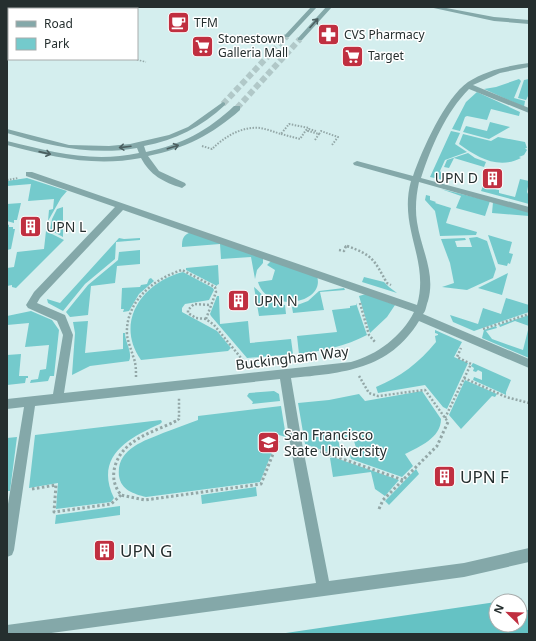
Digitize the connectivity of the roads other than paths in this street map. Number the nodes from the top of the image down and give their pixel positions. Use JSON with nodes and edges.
{"nodes":[{"id":1,"x":314,"y":7,"type":"edge"},
{"id":2,"x":329,"y":7,"type":"edge"},
{"id":3,"x":432,"y":7,"type":"edge"},
{"id":4,"x":529,"y":22,"type":"edge"},
{"id":5,"x":286,"y":36,"type":"tunnel mouth"},
{"id":6,"x":300,"y":39,"type":"tunnel mouth"},
{"id":7,"x":529,"y":64,"type":"edge"},
{"id":8,"x":469,"y":86,"type":"junction"},
{"id":9,"x":223,"y":104,"type":"tunnel mouth"},
{"id":10,"x":237,"y":108,"type":"tunnel mouth"},
{"id":11,"x":529,"y":111,"type":"edge"},
{"id":12,"x":7,"y":131,"type":"edge"},
{"id":13,"x":7,"y":143,"type":"edge"},
{"id":14,"x":140,"y":145,"type":"junction"},
{"id":15,"x":144,"y":154,"type":"junction"},
{"id":16,"x":357,"y":163,"type":"dead end"},
{"id":17,"x":29,"y":174,"type":"dead end"},
{"id":18,"x":416,"y":180,"type":"junction"},
{"id":19,"x":182,"y":185,"type":"dead end"},
{"id":20,"x":121,"y":206,"type":"junction"},
{"id":21,"x":529,"y":210,"type":"edge"},
{"id":22,"x":419,"y":313,"type":"junction"},
{"id":23,"x":529,"y":364,"type":"edge"},
{"id":24,"x":285,"y":375,"type":"junction"},
{"id":25,"x":58,"y":398,"type":"junction"},
{"id":26,"x":30,"y":402,"type":"junction"},
{"id":27,"x":7,"y":404,"type":"edge"},
{"id":28,"x":7,"y":550,"type":"edge"},
{"id":29,"x":529,"y":555,"type":"edge"},
{"id":30,"x":324,"y":589,"type":"junction"},
{"id":31,"x":7,"y":632,"type":"edge"}],
"edges":[{"from":1,"to":5,"type":"street"},
{"from":6,"to":2,"type":"street","one_way":true},
{"from":3,"to":4,"type":"street"},
{"from":7,"to":8,"type":"street","name":"Buckingham Way"},
{"from":8,"to":11,"type":"street"},
{"from":8,"to":18,"type":"street","name":"Buckingham Way"},
{"from":9,"to":14,"type":"street"},
{"from":15,"to":10,"type":"street","one_way":true},
{"from":14,"to":12,"type":"street","one_way":true},
{"from":13,"to":15,"type":"street","one_way":true},
{"from":14,"to":15,"type":"street"},
{"from":15,"to":19,"type":"street"},
{"from":16,"to":18,"type":"street"},
{"from":17,"to":20,"type":"street"},
{"from":18,"to":21,"type":"street"},
{"from":18,"to":22,"type":"street","name":"Buckingham Way"},
{"from":20,"to":22,"type":"street"},
{"from":20,"to":25,"type":"street"},
{"from":22,"to":23,"type":"street"},
{"from":22,"to":24,"type":"street","name":"Buckingham Way"},
{"from":24,"to":25,"type":"street","name":"Buckingham Way"},
{"from":24,"to":30,"type":"street"},
{"from":25,"to":26,"type":"street","name":"Buckingham Way"},
{"from":26,"to":27,"type":"street","name":"Buckingham Way"},
{"from":26,"to":28,"type":"street"},
{"from":29,"to":30,"type":"street"},
{"from":30,"to":31,"type":"street"}]}
